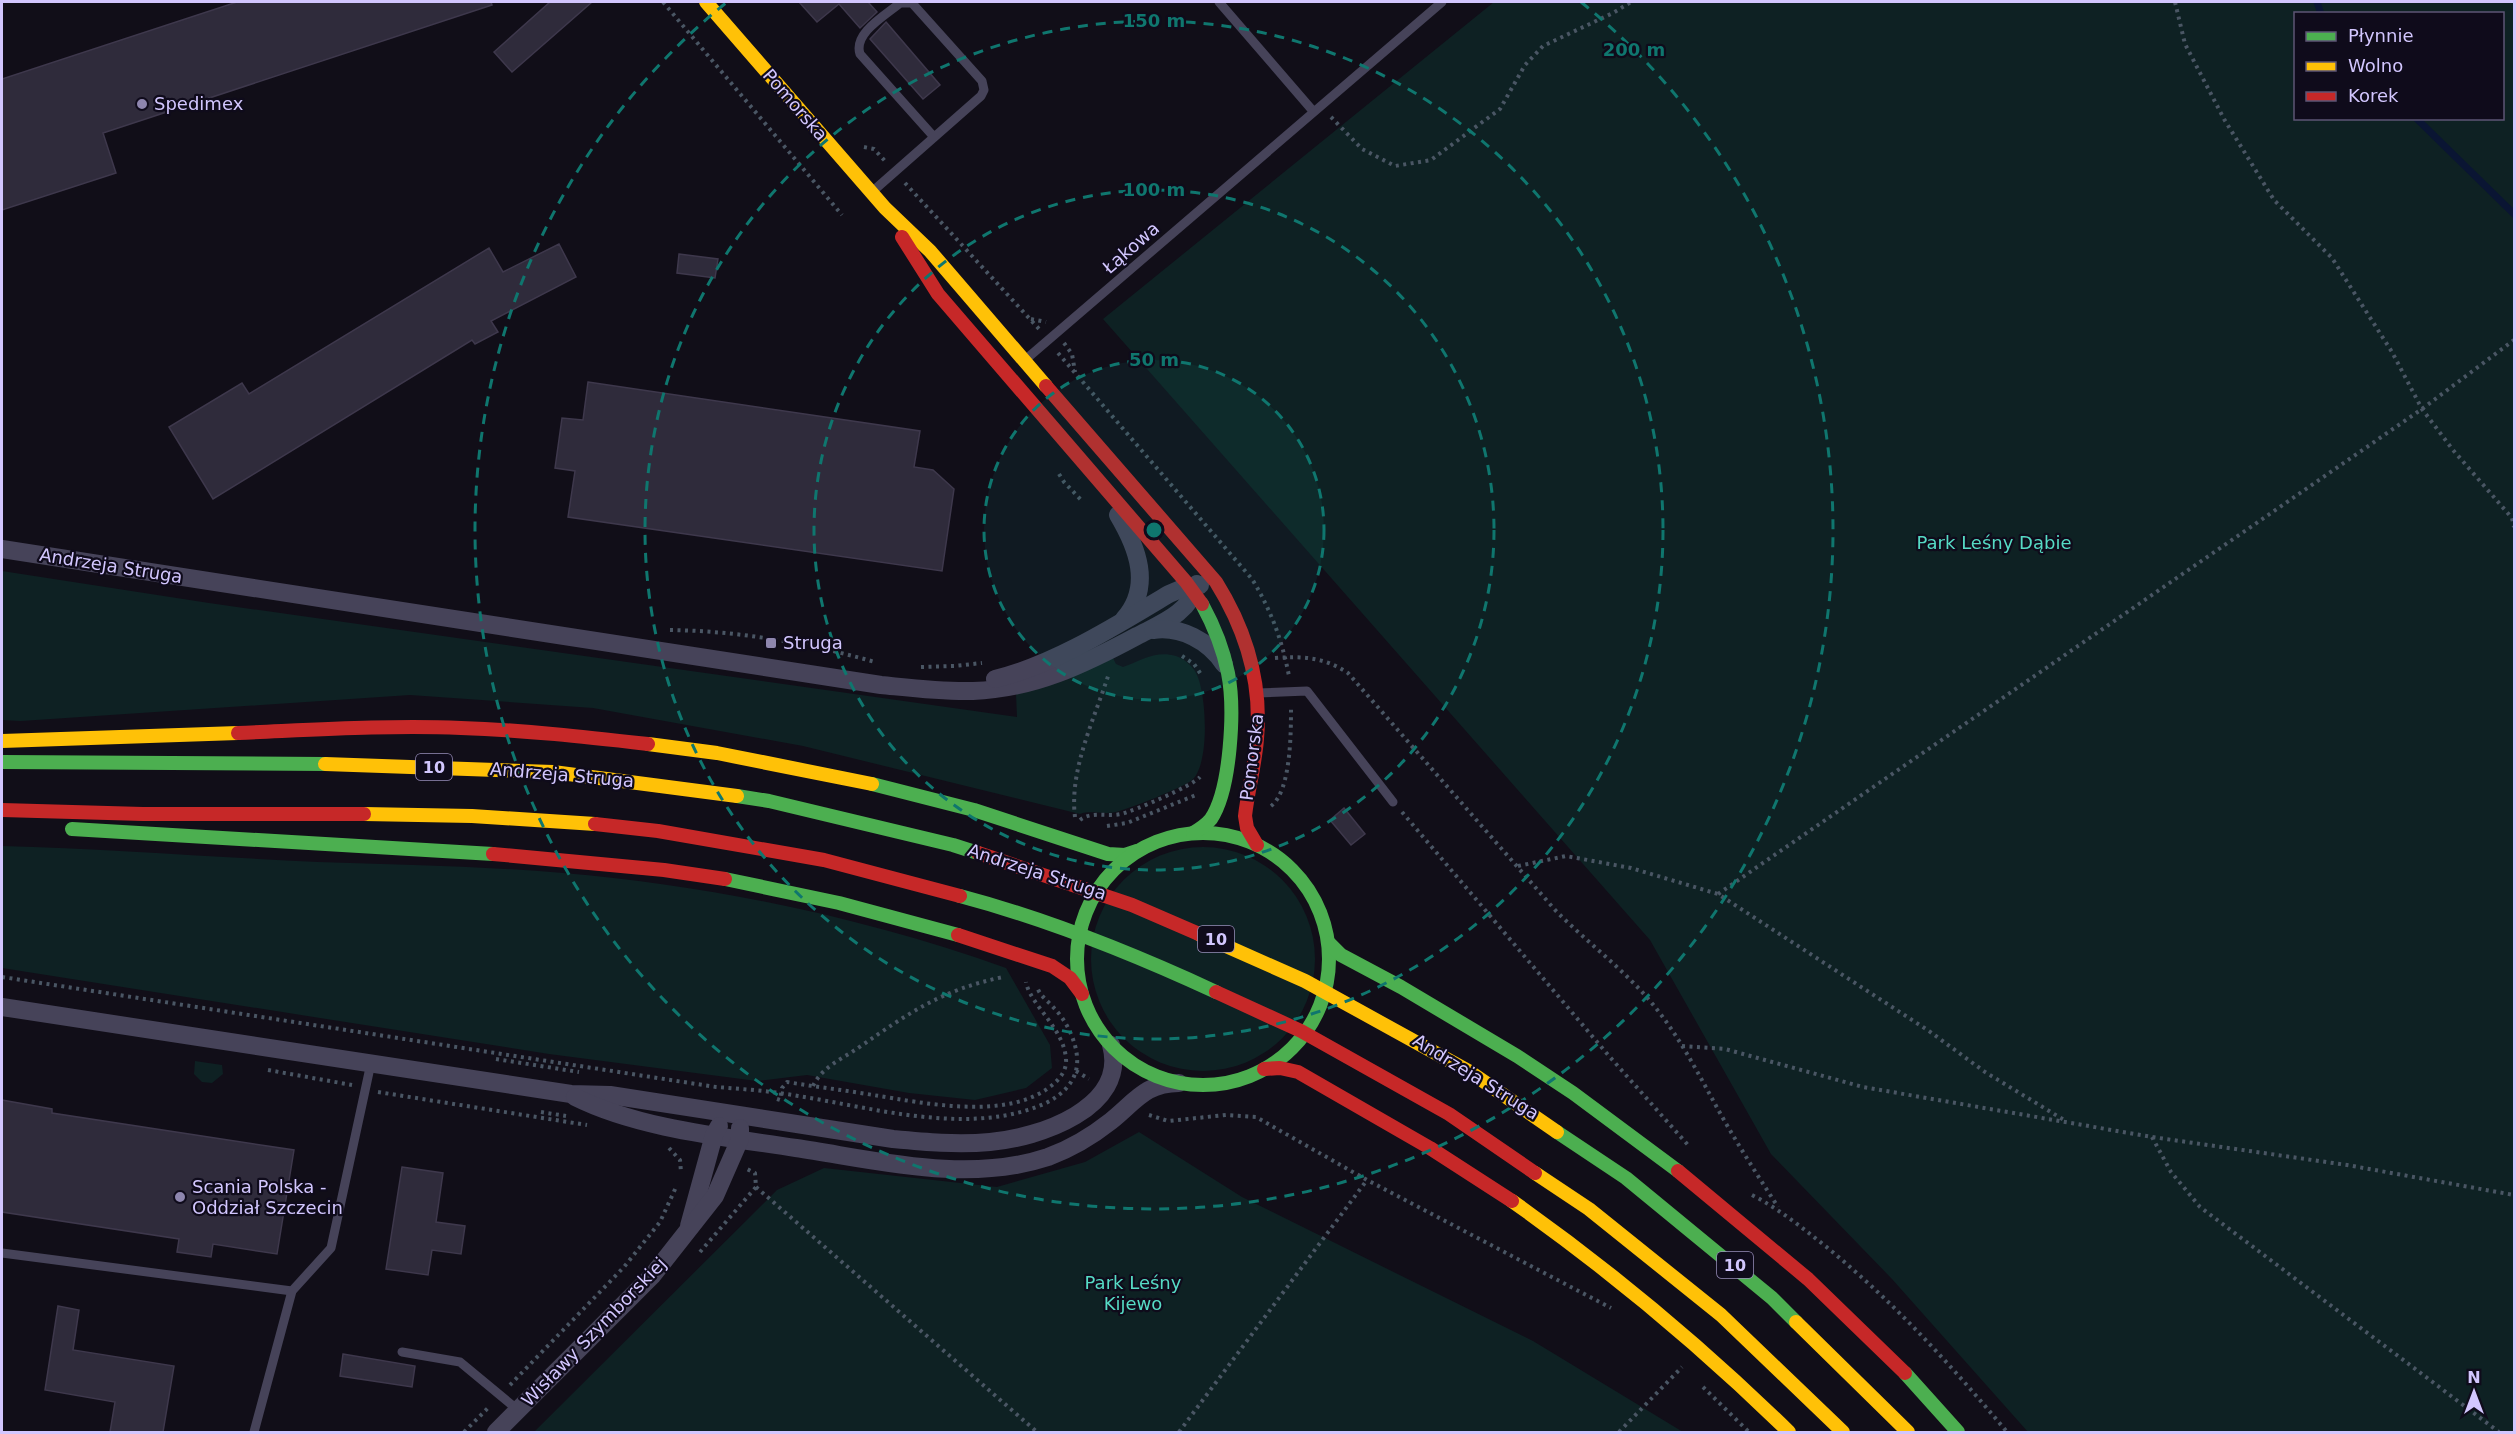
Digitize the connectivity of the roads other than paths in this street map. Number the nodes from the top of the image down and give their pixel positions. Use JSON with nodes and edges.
{"nodes":[{"id":1,"x":706,"y":2,"type":"edge"},
{"id":2,"x":1219,"y":2,"type":"edge"},
{"id":3,"x":1442,"y":2,"type":"edge"},
{"id":4,"x":1317,"y":108,"type":"junction"},
{"id":5,"x":934,"y":137,"type":"junction"},
{"id":6,"x":871,"y":193,"type":"junction"},
{"id":7,"x":885,"y":208,"type":"junction"},
{"id":8,"x":1024,"y":361,"type":"junction"},
{"id":9,"x":1008,"y":375,"type":"junction"},
{"id":10,"x":1092,"y":472,"type":"junction"},
{"id":11,"x":2,"y":549,"type":"edge"},
{"id":12,"x":1193,"y":555,"type":"junction"},
{"id":13,"x":1194,"y":588,"type":"junction"},
{"id":14,"x":1228,"y":599,"type":"junction"},
{"id":15,"x":1121,"y":622,"type":"junction"},
{"id":16,"x":1143,"y":633,"type":"junction"},
{"id":17,"x":1229,"y":673,"type":"junction"},
{"id":18,"x":932,"y":690,"type":"junction"},
{"id":19,"x":1258,"y":693,"type":"junction"},
{"id":20,"x":2,"y":741,"type":"edge"},
{"id":21,"x":2,"y":762,"type":"edge"},
{"id":22,"x":1394,"y":802,"type":"road end"},
{"id":23,"x":2,"y":810,"type":"edge"},
{"id":24,"x":2,"y":823,"type":"edge"},
{"id":25,"x":20,"y":825,"type":"dead end"},
{"id":26,"x":61,"y":828,"type":"dead end"},
{"id":27,"x":1193,"y":833,"type":"junction"},
{"id":28,"x":1257,"y":845,"type":"junction"},
{"id":29,"x":1137,"y":851,"type":"junction"},
{"id":30,"x":1329,"y":943,"type":"junction"},
{"id":31,"x":1082,"y":994,"type":"junction"},
{"id":32,"x":2,"y":1006,"type":"edge"},
{"id":33,"x":1111,"y":1045,"type":"junction"},
{"id":34,"x":372,"y":1064,"type":"junction"},
{"id":35,"x":1264,"y":1069,"type":"junction"},
{"id":36,"x":1179,"y":1083,"type":"junction"},
{"id":37,"x":571,"y":1095,"type":"junction"},
{"id":38,"x":734,"y":1114,"type":"junction"},
{"id":39,"x":714,"y":1135,"type":"junction"},
{"id":40,"x":740,"y":1139,"type":"junction"},
{"id":41,"x":689,"y":1227,"type":"junction"},
{"id":42,"x":2,"y":1253,"type":"edge"},
{"id":43,"x":292,"y":1291,"type":"junction"},
{"id":44,"x":402,"y":1352,"type":"dead end"},
{"id":45,"x":518,"y":1410,"type":"junction"},
{"id":46,"x":255,"y":1432,"type":"edge"},
{"id":47,"x":496,"y":1432,"type":"edge"},
{"id":48,"x":1789,"y":1432,"type":"edge"},
{"id":49,"x":1843,"y":1432,"type":"edge"},
{"id":50,"x":1908,"y":1432,"type":"edge"},
{"id":51,"x":1958,"y":1432,"type":"edge"}],
"edges":[{"from":1,"to":6,"type":"main road","name":"Pomorska"},
{"from":2,"to":4,"type":"lane"},
{"from":3,"to":4,"type":"lane","name":"Łąkowa"},
{"from":4,"to":8,"type":"lane","name":"Łąkowa"},
{"from":5,"to":5,"type":"lane"},
{"from":5,"to":6,"type":"lane"},
{"from":6,"to":7,"type":"main road","name":"Pomorska"},
{"from":7,"to":8,"type":"main road","name":"Pomorska"},
{"from":7,"to":9,"type":"main road","name":"Pomorska"},
{"from":8,"to":9,"type":"lane"},
{"from":8,"to":12,"type":"main road","name":"Pomorska"},
{"from":9,"to":10,"type":"main road","name":"Pomorska"},
{"from":10,"to":13,"type":"main road","name":"Pomorska"},
{"from":10,"to":15,"type":"street","name":"Pomorska"},
{"from":11,"to":18,"type":"street","name":"Andrzeja Struga"},
{"from":12,"to":13,"type":"street","name":"Pomorska"},
{"from":12,"to":14,"type":"main road","name":"Pomorska"},
{"from":13,"to":14,"type":"street","name":"Pomorska"},
{"from":13,"to":15,"type":"street","name":"Andrzeja Struga"},
{"from":13,"to":16,"type":"street","name":"Andrzeja Struga"},
{"from":13,"to":17,"type":"main road","name":"Pomorska"},
{"from":14,"to":19,"type":"main road","name":"Pomorska"},
{"from":15,"to":18,"type":"street","name":"Andrzeja Struga"},
{"from":16,"to":17,"type":"street","name":"Andrzeja Struga"},
{"from":16,"to":18,"type":"street","name":"Andrzeja Struga"},
{"from":17,"to":27,"type":"main road","name":"Pomorska"},
{"from":19,"to":22,"type":"lane"},
{"from":19,"to":28,"type":"main road","name":"Pomorska"},
{"from":20,"to":29,"type":"main road"},
{"from":21,"to":50,"type":"main road","name":"Andrzeja Struga","number":"10"},
{"from":23,"to":49,"type":"main road","number":"10"},
{"from":24,"to":25,"type":"main road"},
{"from":26,"to":31,"type":"main road"},
{"from":27,"to":28,"type":"main road"},
{"from":27,"to":29,"type":"main road"},
{"from":28,"to":30,"type":"main road"},
{"from":29,"to":31,"type":"main road"},
{"from":30,"to":35,"type":"main road"},
{"from":30,"to":51,"type":"main road"},
{"from":31,"to":33,"type":"main road"},
{"from":32,"to":34,"type":"street"},
{"from":33,"to":36,"type":"main road"},
{"from":33,"to":38,"type":"street"},
{"from":34,"to":37,"type":"street"},
{"from":34,"to":43,"type":"lane"},
{"from":35,"to":36,"type":"main road"},
{"from":35,"to":48,"type":"main road"},
{"from":36,"to":40,"type":"street"},
{"from":37,"to":38,"type":"street"},
{"from":37,"to":39,"type":"street"},
{"from":38,"to":39,"type":"street"},
{"from":38,"to":40,"type":"street"},
{"from":39,"to":40,"type":"street"},
{"from":39,"to":41,"type":"street","name":"Wisławy Szymborskiej"},
{"from":40,"to":41,"type":"street","name":"Wisławy Szymborskiej"},
{"from":41,"to":45,"type":"street","name":"Wisławy Szymborskiej"},
{"from":42,"to":43,"type":"lane"},
{"from":43,"to":46,"type":"lane"},
{"from":44,"to":45,"type":"lane"},
{"from":45,"to":47,"type":"street","name":"Wisławy Szymborskiej"}]}
